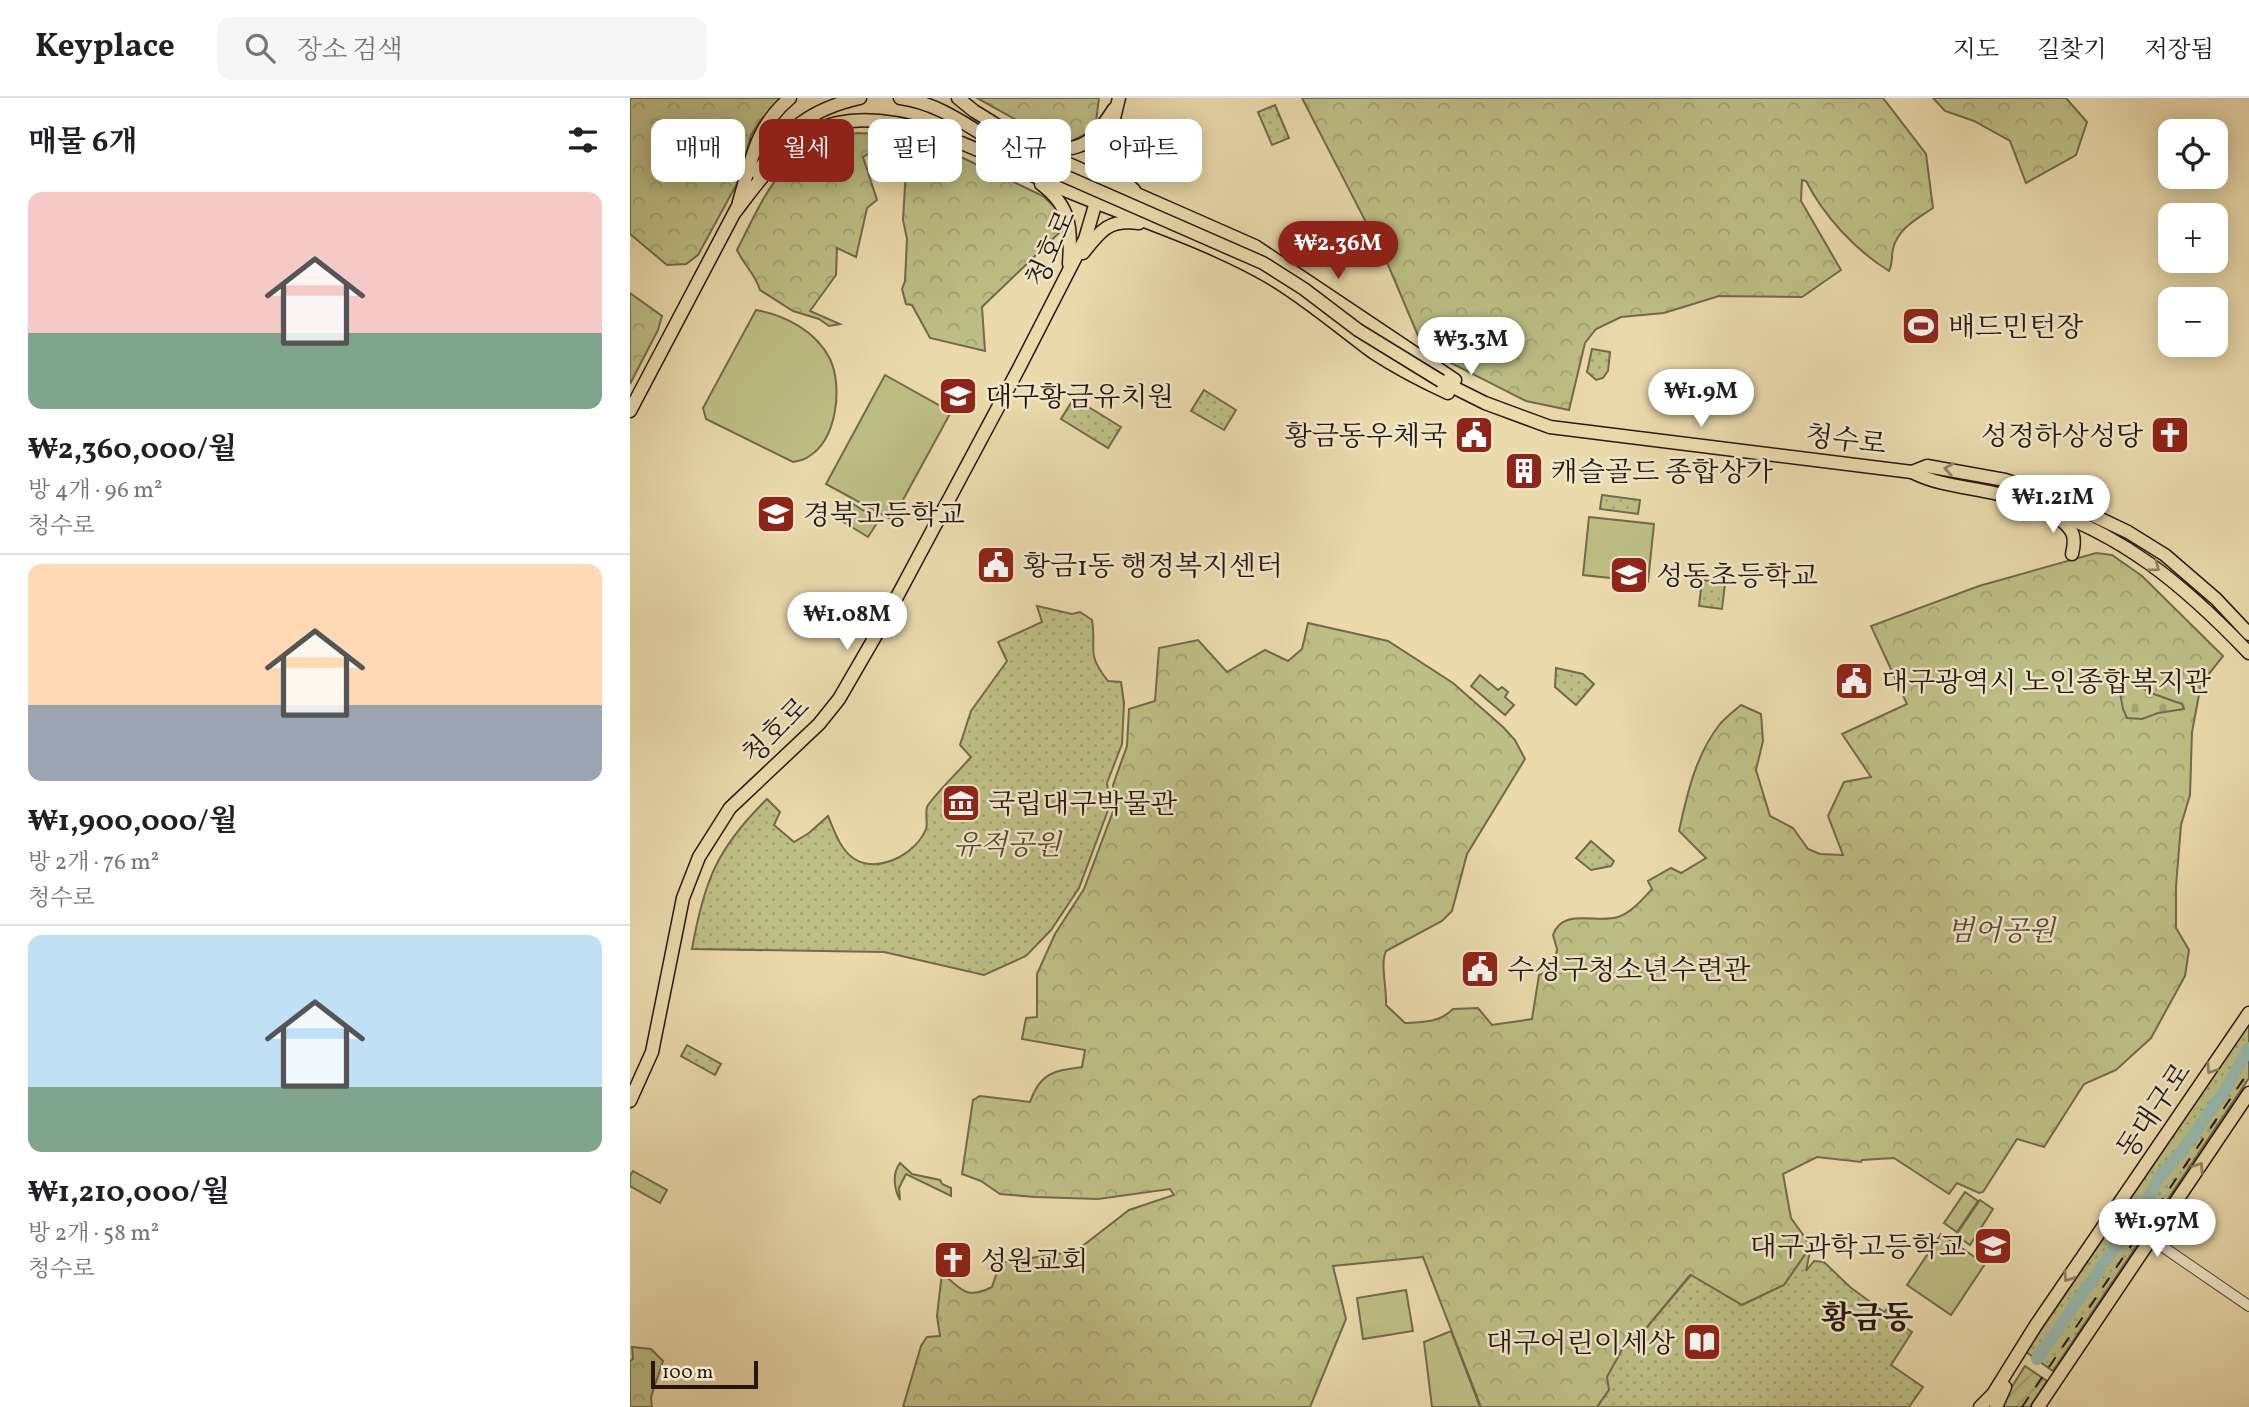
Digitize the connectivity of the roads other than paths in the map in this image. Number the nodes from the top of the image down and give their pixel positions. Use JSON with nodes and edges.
{"nodes":[{"id":1,"x":790,"y":98,"type":"edge"},
{"id":2,"x":860,"y":98,"type":"edge"},
{"id":3,"x":900,"y":98,"type":"edge"},
{"id":4,"x":958,"y":98,"type":"edge"},
{"id":5,"x":1118,"y":101,"type":"edge"},
{"id":6,"x":985,"y":119,"type":"edge"},
{"id":7,"x":1114,"y":119,"type":"edge"},
{"id":8,"x":976,"y":131,"type":"edge"},
{"id":9,"x":1071,"y":149,"type":"edge"},
{"id":10,"x":976,"y":151,"type":"edge"},
{"id":11,"x":1071,"y":173,"type":"edge"},
{"id":12,"x":1038,"y":182,"type":"edge"},
{"id":13,"x":1061,"y":182,"type":"edge"},
{"id":14,"x":1099,"y":182,"type":"edge"},
{"id":15,"x":1106,"y":182,"type":"edge"},
{"id":16,"x":1048,"y":183,"type":"joint"},
{"id":17,"x":1096,"y":202,"type":"junction"},
{"id":18,"x":1165,"y":207,"type":"junction"},
{"id":19,"x":736,"y":211,"type":"junction"},
{"id":20,"x":1159,"y":227,"type":"junction"},
{"id":21,"x":1069,"y":273,"type":"junction"},
{"id":22,"x":1485,"y":403,"type":"junction"},
{"id":23,"x":630,"y":411,"type":"edge"},
{"id":24,"x":1912,"y":472,"type":"junction"},
{"id":25,"x":2050,"y":510,"type":"junction"},
{"id":26,"x":2072,"y":554,"type":"dead end"},
{"id":27,"x":2249,"y":634,"type":"edge"},
{"id":28,"x":2249,"y":653,"type":"edge"},
{"id":29,"x":2249,"y":1013,"type":"edge"},
{"id":30,"x":2249,"y":1093,"type":"edge"},
{"id":31,"x":630,"y":1101,"type":"edge"},
{"id":32,"x":2150,"y":1238,"type":"junction"},
{"id":33,"x":2249,"y":1306,"type":"edge"},
{"id":34,"x":1992,"y":1403,"type":"edge"},
{"id":35,"x":1980,"y":1407,"type":"edge"},
{"id":36,"x":2038,"y":1407,"type":"edge"}],
"edges":[{"from":1,"to":19,"type":"main road","name":"청수로"},
{"from":2,"to":19,"type":"main road","name":"청수로"},
{"from":3,"to":8,"type":"main road","name":"청수로"},
{"from":4,"to":6,"type":"main road","name":"청수로"},
{"from":5,"to":7,"type":"main road","name":"청호로"},
{"from":5,"to":9,"type":"main road"},
{"from":5,"to":18,"type":"main road"},
{"from":10,"to":19,"type":"main road","name":"청수로"},
{"from":11,"to":22,"type":"main road","name":"청수로","bridge":true},
{"from":12,"to":21,"type":"main road"},
{"from":13,"to":16,"type":"main road"},
{"from":14,"to":17,"type":"main road","name":"청호로"},
{"from":15,"to":18,"type":"main road","name":"청수로"},
{"from":16,"to":17,"type":"main road","name":"청수로"},
{"from":17,"to":20,"type":"main road","name":"청수로"},
{"from":17,"to":21,"type":"main road","name":"청호로"},
{"from":18,"to":20,"type":"main road"},
{"from":18,"to":22,"type":"main road","name":"청수로"},
{"from":19,"to":23,"type":"main road","name":"청수로"},
{"from":20,"to":21,"type":"main road"},
{"from":20,"to":22,"type":"main road","name":"청수로"},
{"from":21,"to":31,"type":"main road","name":"청호로"},
{"from":22,"to":24,"type":"main road","name":"청수로"},
{"from":24,"to":25,"type":"main road","name":"청수로"},
{"from":27,"to":24,"type":"main road","name":"청수로","one_way":true},
{"from":25,"to":26,"type":"main road"},
{"from":25,"to":28,"type":"main road","name":"청수로","one_way":true},
{"from":29,"to":34,"type":"main road","name":"동대구로","one_way":true},
{"from":32,"to":30,"type":"main road","one_way":true},
{"from":32,"to":33,"type":"street"},
{"from":32,"to":36,"type":"main road"},
{"from":34,"to":35,"type":"main road","name":"동대구로"}]}
